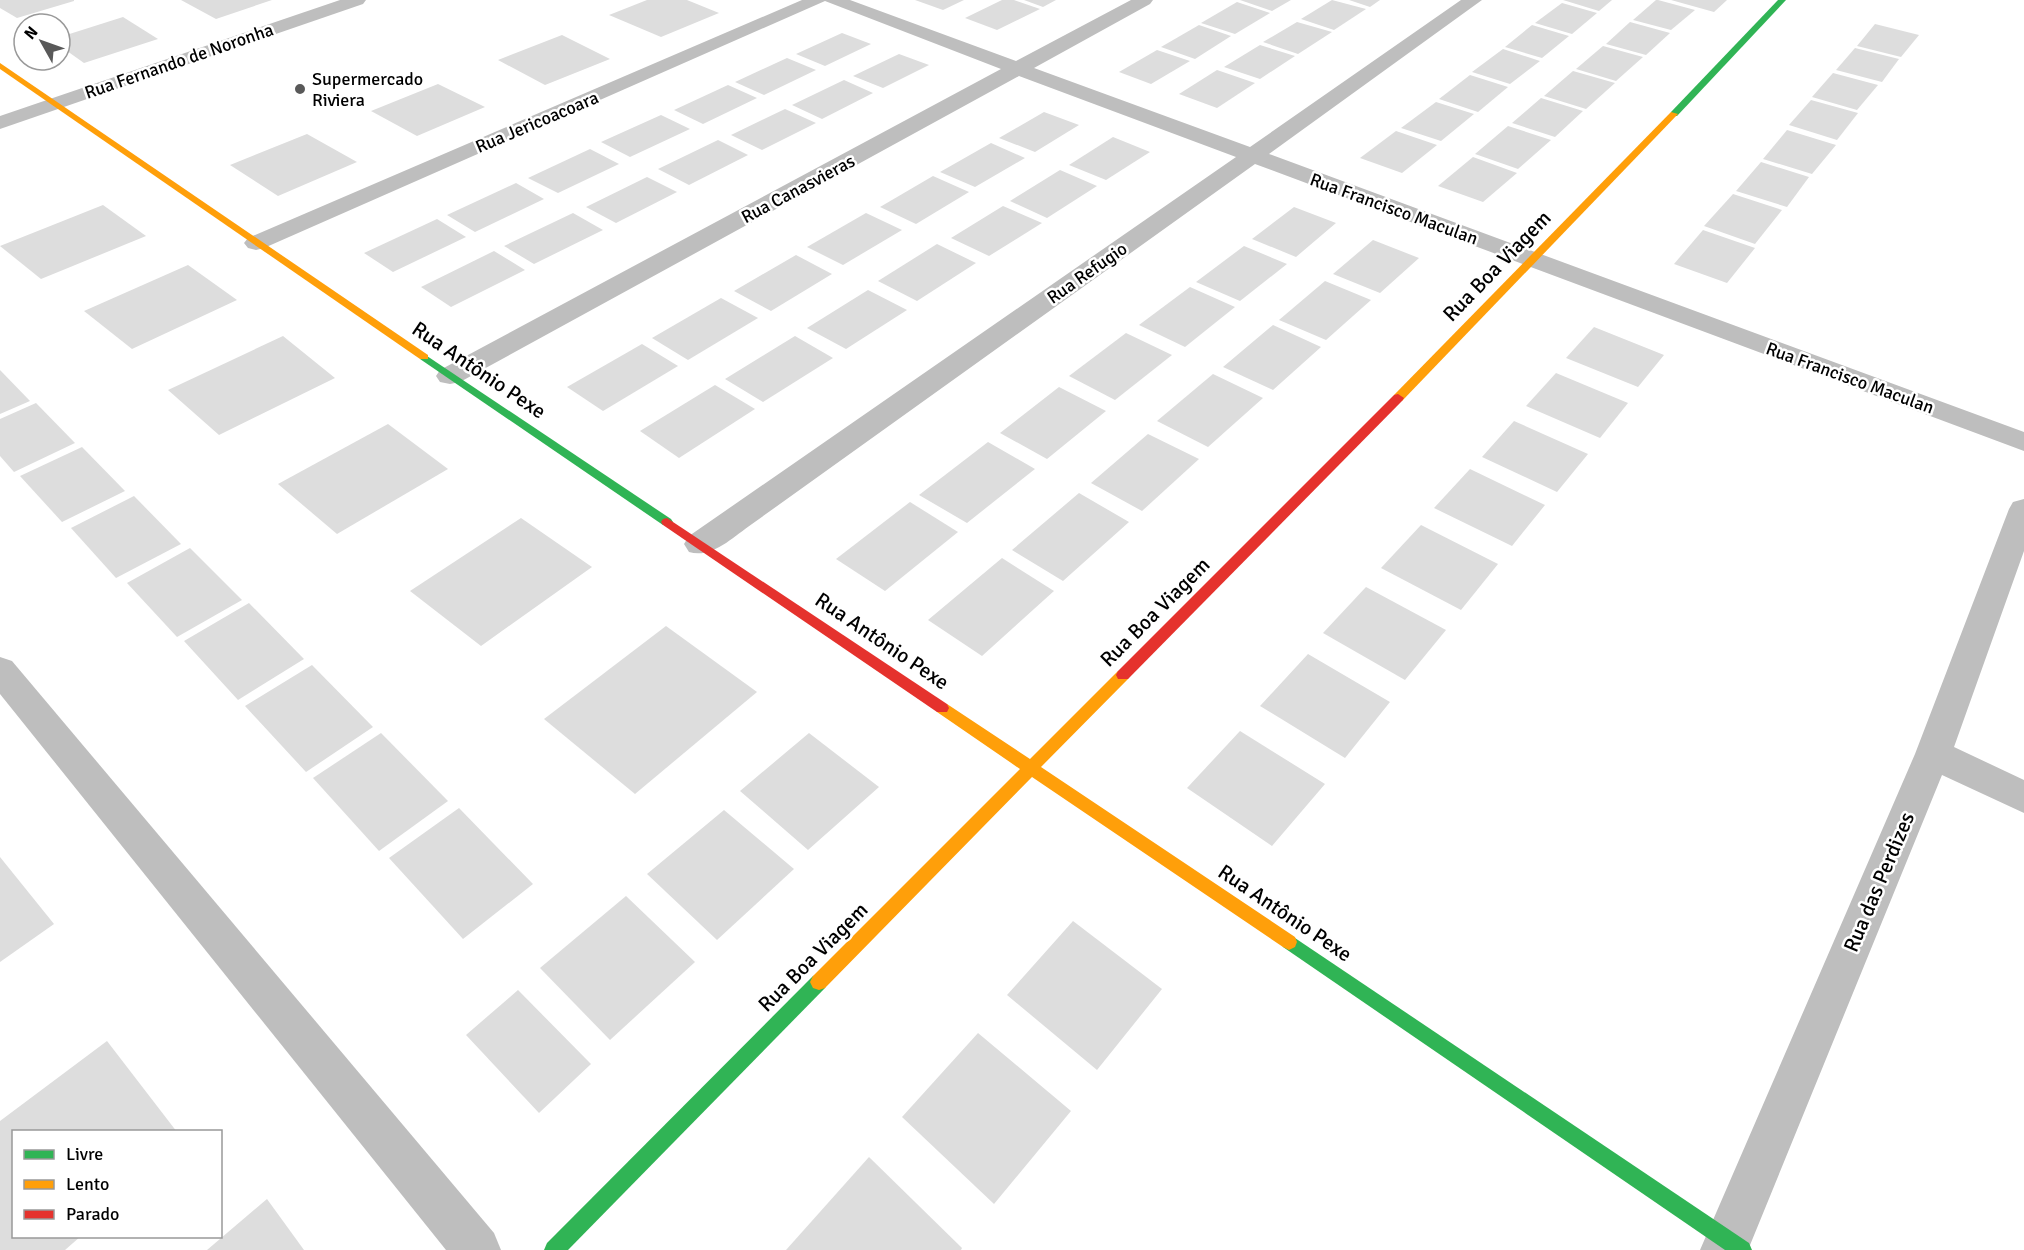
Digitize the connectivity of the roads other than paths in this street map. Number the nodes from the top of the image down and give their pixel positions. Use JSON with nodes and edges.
{"nodes":[{"id":1,"x":357,"y":0,"type":"edge"},
{"id":2,"x":817,"y":0,"type":"edge"},
{"id":3,"x":833,"y":0,"type":"edge"},
{"id":4,"x":1144,"y":0,"type":"edge"},
{"id":5,"x":1473,"y":0,"type":"edge"},
{"id":6,"x":1782,"y":0,"type":"edge"},
{"id":7,"x":0,"y":65,"type":"edge"},
{"id":8,"x":1020,"y":69,"type":"junction"},
{"id":9,"x":56,"y":104,"type":"junction"},
{"id":10,"x":0,"y":123,"type":"edge"},
{"id":11,"x":1252,"y":156,"type":"junction"},
{"id":12,"x":256,"y":243,"type":"junction"},
{"id":13,"x":1533,"y":261,"type":"junction"},
{"id":14,"x":450,"y":376,"type":"junction"},
{"id":15,"x":2024,"y":442,"type":"edge"},
{"id":16,"x":2024,"y":509,"type":"edge"},
{"id":17,"x":700,"y":544,"type":"junction"},
{"id":18,"x":0,"y":670,"type":"edge"},
{"id":19,"x":1934,"y":754,"type":"junction"},
{"id":20,"x":1031,"y":766,"type":"junction"},
{"id":21,"x":2024,"y":797,"type":"edge"},
{"id":22,"x":1731,"y":1247,"type":"edge"},
{"id":23,"x":477,"y":1250,"type":"edge"},
{"id":24,"x":554,"y":1250,"type":"edge"}],
"edges":[{"from":1,"to":9,"type":"street","name":"Rua Fernando de Noronha"},
{"from":2,"to":12,"type":"street","name":"Rua Jericoacoara"},
{"from":3,"to":8,"type":"street","name":"Rua Francisco Maculan"},
{"from":4,"to":8,"type":"street","name":"Rua Canasvieras"},
{"from":5,"to":11,"type":"street","name":"Rua Refugio"},
{"from":6,"to":13,"type":"street","name":"Rua Boa Viagem"},
{"from":7,"to":9,"type":"street","name":"Rua Antônio Pexe"},
{"from":8,"to":11,"type":"street","name":"Rua Francisco Maculan"},
{"from":8,"to":14,"type":"street","name":"Rua Canasvieras"},
{"from":9,"to":10,"type":"street","name":"Rua Fernando de Noronha"},
{"from":9,"to":12,"type":"street","name":"Rua Antônio Pexe"},
{"from":11,"to":13,"type":"street","name":"Rua Francisco Maculan"},
{"from":11,"to":17,"type":"street","name":"Rua Refugio"},
{"from":12,"to":14,"type":"street","name":"Rua Antônio Pexe"},
{"from":13,"to":15,"type":"street","name":"Rua Francisco Maculan"},
{"from":13,"to":20,"type":"street","name":"Rua Boa Viagem"},
{"from":14,"to":17,"type":"street","name":"Rua Antônio Pexe"},
{"from":16,"to":19,"type":"street","name":"Rua das Perdizes"},
{"from":17,"to":20,"type":"street","name":"Rua Antônio Pexe"},
{"from":18,"to":23,"type":"street"},
{"from":19,"to":21,"type":"street"},
{"from":19,"to":22,"type":"street","name":"Rua das Perdizes"},
{"from":20,"to":22,"type":"street","name":"Rua Antônio Pexe"},
{"from":20,"to":24,"type":"street","name":"Rua Boa Viagem"}]}
